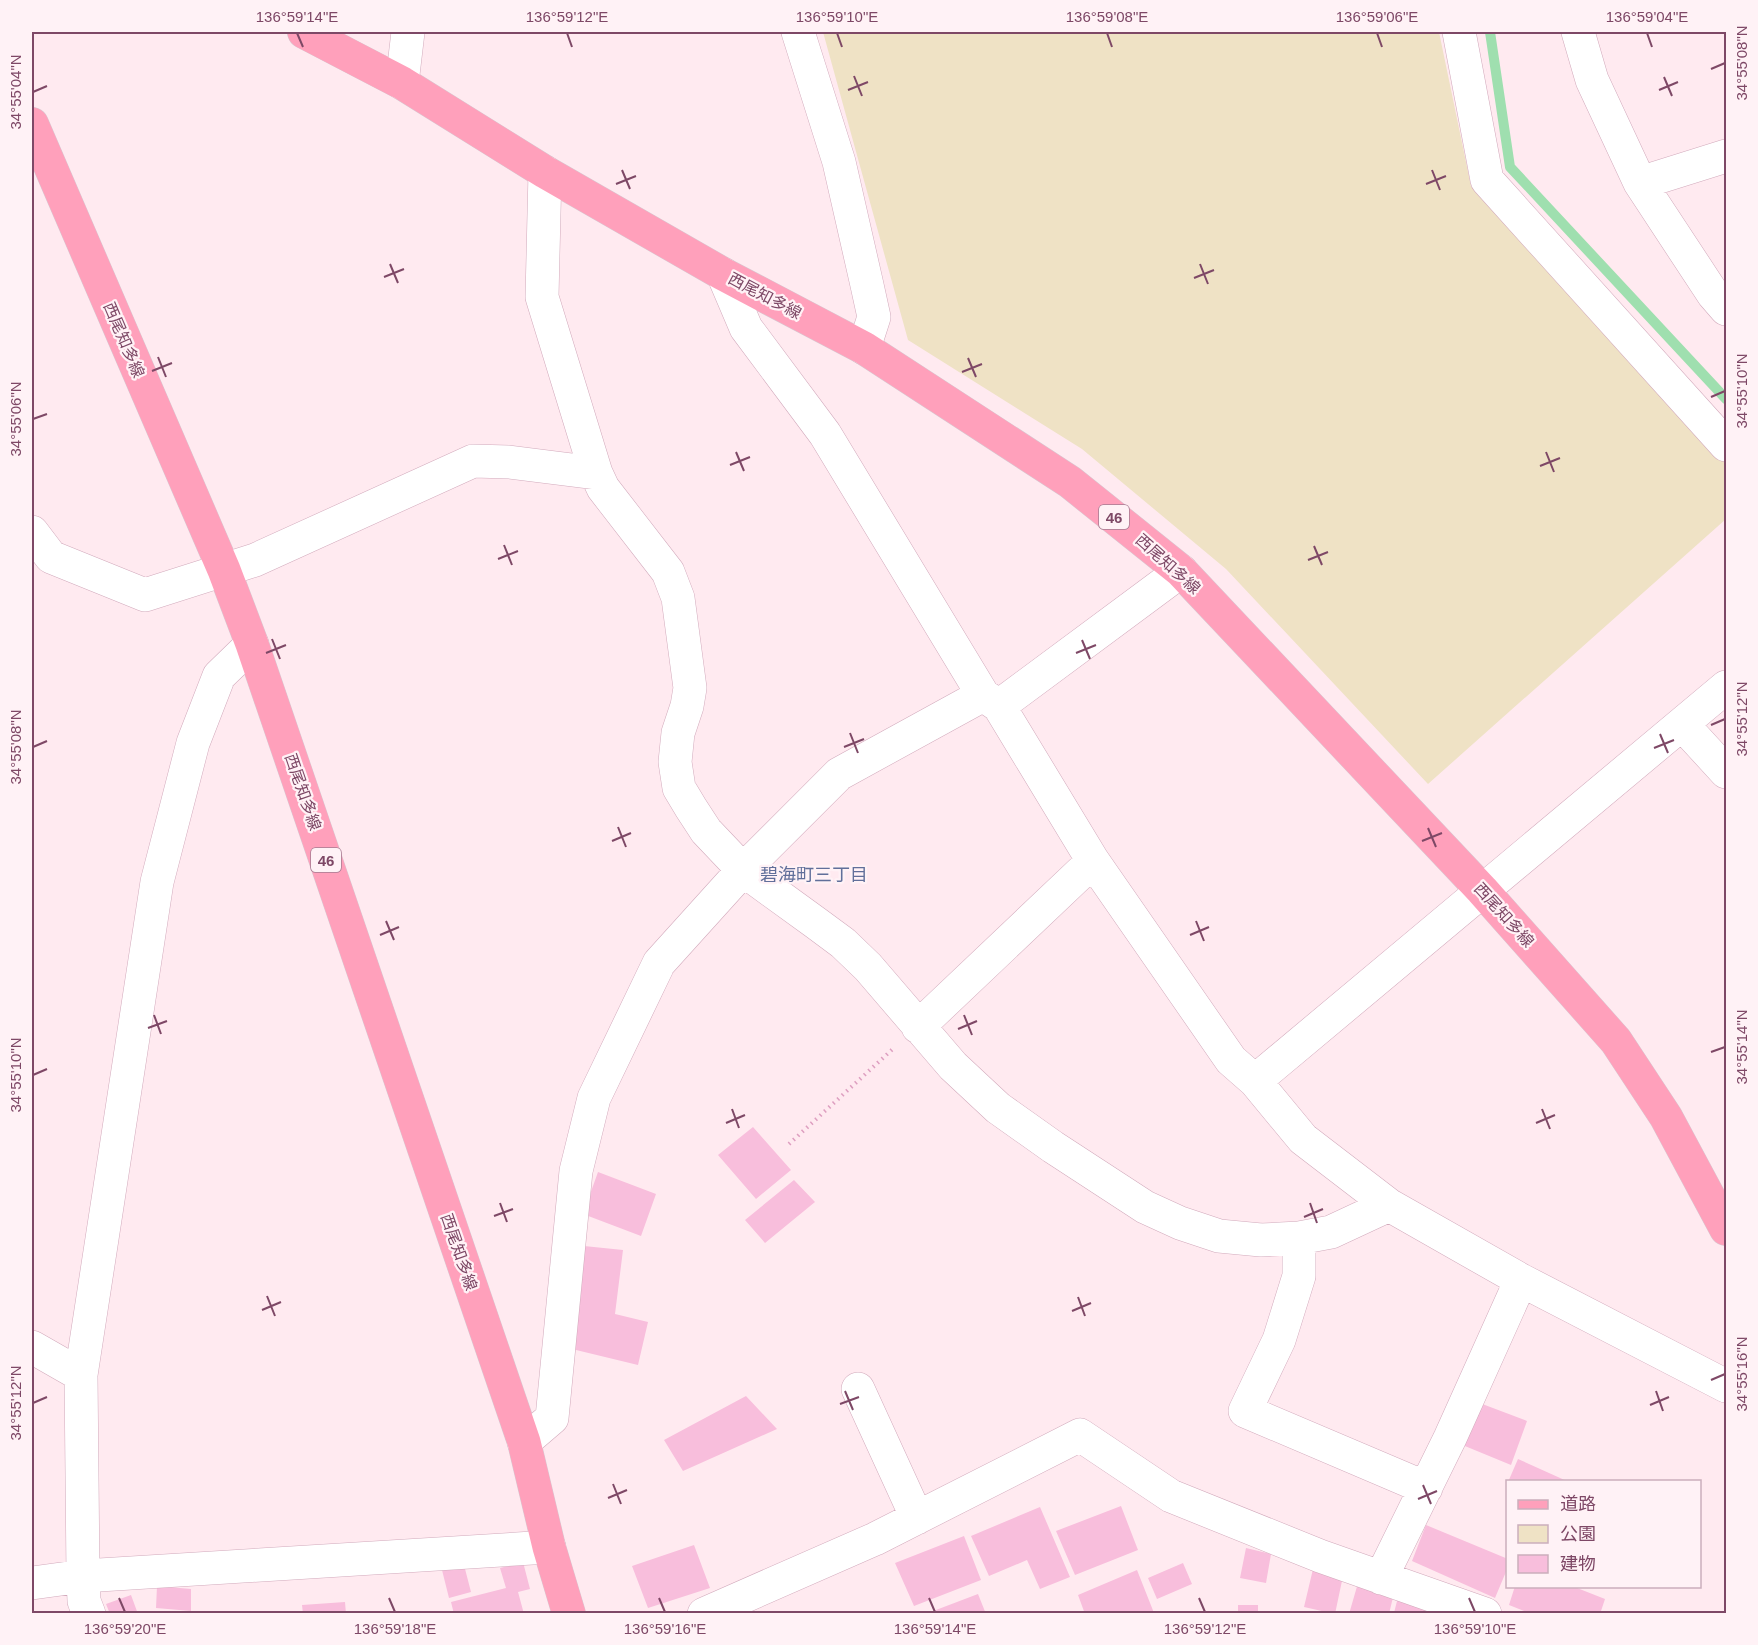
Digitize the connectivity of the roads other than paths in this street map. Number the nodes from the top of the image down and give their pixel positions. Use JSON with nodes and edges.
{"nodes":[{"id":1,"x":304,"y":32,"type":"edge"},
{"id":2,"x":408,"y":32,"type":"edge"},
{"id":3,"x":798,"y":32,"type":"edge"},
{"id":4,"x":1459,"y":32,"type":"edge"},
{"id":5,"x":1578,"y":32,"type":"edge"},
{"id":6,"x":402,"y":83,"type":"junction"},
{"id":7,"x":32,"y":124,"type":"edge"},
{"id":8,"x":1726,"y":156,"type":"edge"},
{"id":9,"x":545,"y":172,"type":"junction"},
{"id":10,"x":1640,"y":183,"type":"junction"},
{"id":11,"x":723,"y":274,"type":"junction"},
{"id":12,"x":1726,"y":309,"type":"edge"},
{"id":13,"x":864,"y":348,"type":"junction"},
{"id":14,"x":1726,"y":445,"type":"edge"},
{"id":15,"x":596,"y":473,"type":"junction"},
{"id":16,"x":32,"y":532,"type":"edge"},
{"id":17,"x":224,"y":570,"type":"junction"},
{"id":18,"x":1181,"y":571,"type":"junction"},
{"id":19,"x":252,"y":644,"type":"junction"},
{"id":20,"x":1726,"y":687,"type":"edge"},
{"id":21,"x":991,"y":700,"type":"junction"},
{"id":22,"x":1682,"y":724,"type":"junction"},
{"id":23,"x":1726,"y":772,"type":"edge"},
{"id":24,"x":1093,"y":861,"type":"junction"},
{"id":25,"x":743,"y":870,"type":"junction"},
{"id":26,"x":1482,"y":890,"type":"junction"},
{"id":27,"x":918,"y":1027,"type":"junction"},
{"id":28,"x":1255,"y":1081,"type":"junction"},
{"id":29,"x":1389,"y":1204,"type":"junction"},
{"id":30,"x":1726,"y":1229,"type":"edge"},
{"id":31,"x":1299,"y":1238,"type":"junction"},
{"id":32,"x":1521,"y":1280,"type":"junction"},
{"id":33,"x":32,"y":1347,"type":"edge"},
{"id":34,"x":81,"y":1375,"type":"junction"},
{"id":35,"x":1726,"y":1386,"type":"edge"},
{"id":36,"x":858,"y":1389,"type":"dead end"},
{"id":37,"x":524,"y":1442,"type":"junction"},
{"id":38,"x":1426,"y":1488,"type":"junction"},
{"id":39,"x":917,"y":1518,"type":"junction"},
{"id":40,"x":549,"y":1547,"type":"junction"},
{"id":41,"x":83,"y":1576,"type":"junction"},
{"id":42,"x":1381,"y":1578,"type":"junction"},
{"id":43,"x":32,"y":1583,"type":"edge"},
{"id":44,"x":89,"y":1614,"type":"edge"},
{"id":45,"x":569,"y":1614,"type":"edge"},
{"id":46,"x":704,"y":1614,"type":"edge"},
{"id":47,"x":1485,"y":1614,"type":"edge"}],
"edges":[{"from":1,"to":6,"type":"main road","name":"西尾知多線","number":"46"},
{"from":2,"to":6,"type":"street"},
{"from":3,"to":13,"type":"street"},
{"from":4,"to":14,"type":"street"},
{"from":5,"to":10,"type":"street"},
{"from":6,"to":9,"type":"main road","name":"西尾知多線","number":"46"},
{"from":7,"to":17,"type":"main road","name":"西尾知多線","number":"46"},
{"from":8,"to":10,"type":"street"},
{"from":9,"to":11,"type":"main road","name":"西尾知多線","number":"46"},
{"from":9,"to":15,"type":"street"},
{"from":10,"to":12,"type":"street"},
{"from":11,"to":13,"type":"main road","name":"西尾知多線","number":"46"},
{"from":11,"to":21,"type":"street"},
{"from":13,"to":18,"type":"main road","name":"西尾知多線","number":"46"},
{"from":15,"to":17,"type":"street"},
{"from":15,"to":25,"type":"street"},
{"from":16,"to":17,"type":"street"},
{"from":17,"to":19,"type":"main road","name":"西尾知多線","number":"46"},
{"from":18,"to":21,"type":"street"},
{"from":18,"to":26,"type":"main road","name":"西尾知多線","number":"46"},
{"from":19,"to":34,"type":"street"},
{"from":19,"to":37,"type":"main road","name":"西尾知多線","number":"46"},
{"from":20,"to":22,"type":"street"},
{"from":21,"to":24,"type":"street"},
{"from":21,"to":25,"type":"street"},
{"from":22,"to":23,"type":"street"},
{"from":22,"to":26,"type":"street"},
{"from":24,"to":27,"type":"street"},
{"from":24,"to":28,"type":"street"},
{"from":25,"to":27,"type":"street"},
{"from":25,"to":37,"type":"street"},
{"from":26,"to":28,"type":"street"},
{"from":26,"to":30,"type":"main road","name":"西尾知多線","number":"46"},
{"from":27,"to":31,"type":"street"},
{"from":28,"to":29,"type":"street"},
{"from":29,"to":31,"type":"street"},
{"from":29,"to":32,"type":"street"},
{"from":31,"to":38,"type":"street"},
{"from":32,"to":35,"type":"street"},
{"from":32,"to":38,"type":"street"},
{"from":33,"to":34,"type":"street"},
{"from":34,"to":41,"type":"street"},
{"from":36,"to":39,"type":"street"},
{"from":37,"to":40,"type":"main road","name":"西尾知多線","number":"46"},
{"from":38,"to":42,"type":"street"},
{"from":39,"to":42,"type":"street"},
{"from":39,"to":46,"type":"street"},
{"from":40,"to":41,"type":"street"},
{"from":40,"to":45,"type":"main road","name":"西尾知多線","number":"46"},
{"from":41,"to":43,"type":"street"},
{"from":41,"to":44,"type":"street"},
{"from":42,"to":47,"type":"street"}]}
